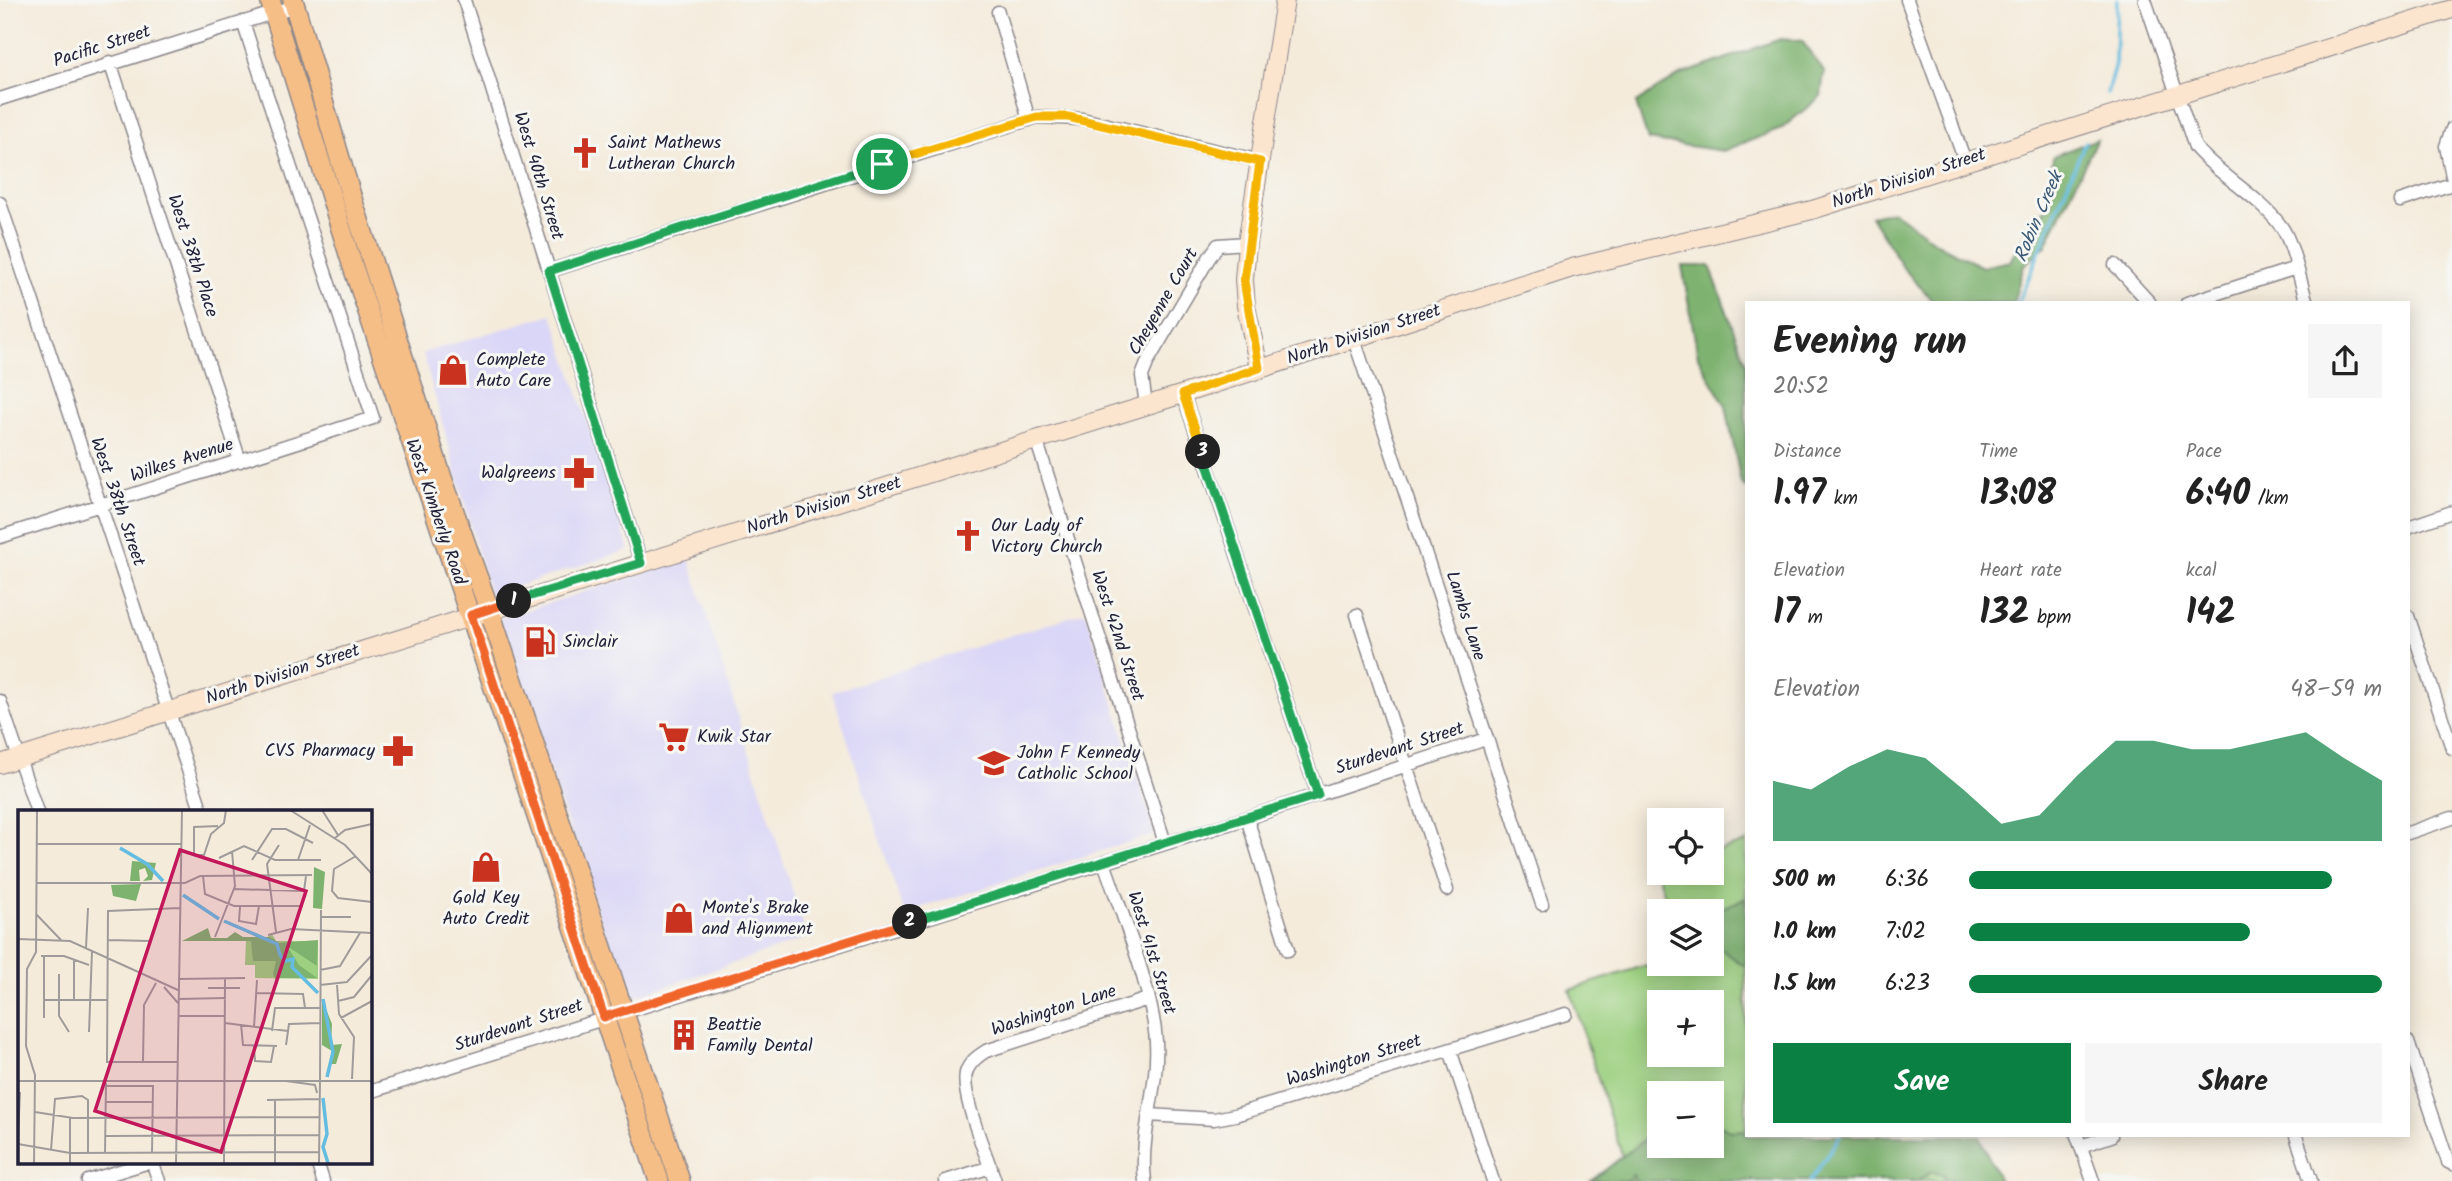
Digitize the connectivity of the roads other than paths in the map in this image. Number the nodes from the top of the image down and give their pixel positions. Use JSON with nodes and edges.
{"nodes":[{"id":1,"x":464,"y":0,"type":"edge"},
{"id":2,"x":1285,"y":0,"type":"edge"},
{"id":3,"x":1908,"y":0,"type":"edge"},
{"id":4,"x":2145,"y":0,"type":"edge"},
{"id":5,"x":294,"y":3,"type":"edge"},
{"id":6,"x":272,"y":6,"type":"edge"},
{"id":7,"x":2452,"y":9,"type":"edge"},
{"id":8,"x":998,"y":12,"type":"dead end"},
{"id":9,"x":243,"y":23,"type":"junction"},
{"id":10,"x":110,"y":62,"type":"junction"},
{"id":11,"x":2176,"y":94,"type":"junction"},
{"id":12,"x":0,"y":99,"type":"edge"},
{"id":13,"x":1029,"y":120,"type":"junction"},
{"id":14,"x":2452,"y":129,"type":"edge"},
{"id":15,"x":1965,"y":161,"type":"junction"},
{"id":16,"x":1260,"y":162,"type":"junction"},
{"id":17,"x":2452,"y":176,"type":"edge"},
{"id":18,"x":2452,"y":184,"type":"edge"},
{"id":19,"x":2400,"y":201,"type":"dead end"},
{"id":20,"x":0,"y":203,"type":"edge"},
{"id":21,"x":1247,"y":243,"type":"junction"},
{"id":22,"x":2115,"y":265,"type":"dead end"},
{"id":23,"x":2296,"y":268,"type":"junction"},
{"id":24,"x":549,"y":271,"type":"junction"},
{"id":25,"x":2148,"y":301,"type":"edge"},
{"id":26,"x":2193,"y":301,"type":"edge"},
{"id":27,"x":2306,"y":301,"type":"edge"},
{"id":28,"x":1354,"y":339,"type":"junction"},
{"id":29,"x":1259,"y":368,"type":"junction"},
{"id":30,"x":1183,"y":394,"type":"junction"},
{"id":31,"x":1146,"y":405,"type":"junction"},
{"id":32,"x":1036,"y":439,"type":"junction"},
{"id":33,"x":240,"y":461,"type":"junction"},
{"id":34,"x":100,"y":506,"type":"junction"},
{"id":35,"x":2452,"y":512,"type":"edge"},
{"id":36,"x":2410,"y":526,"type":"edge"},
{"id":37,"x":0,"y":537,"type":"edge"},
{"id":38,"x":641,"y":563,"type":"junction"},
{"id":39,"x":480,"y":612,"type":"junction"},
{"id":40,"x":1357,"y":615,"type":"dead end"},
{"id":41,"x":2410,"y":623,"type":"edge"},
{"id":42,"x":0,"y":701,"type":"edge"},
{"id":43,"x":170,"y":711,"type":"junction"},
{"id":44,"x":1480,"y":741,"type":"dead end"},
{"id":45,"x":2452,"y":748,"type":"edge"},
{"id":46,"x":20,"y":758,"type":"junction"},
{"id":47,"x":0,"y":764,"type":"edge"},
{"id":48,"x":1407,"y":765,"type":"junction"},
{"id":49,"x":1318,"y":795,"type":"junction"},
{"id":50,"x":36,"y":810,"type":"edge"},
{"id":51,"x":201,"y":810,"type":"edge"},
{"id":52,"x":1247,"y":818,"type":"junction"},
{"id":53,"x":2452,"y":818,"type":"edge"},
{"id":54,"x":2410,"y":832,"type":"edge"},
{"id":55,"x":1165,"y":843,"type":"junction"},
{"id":56,"x":1104,"y":862,"type":"junction"},
{"id":57,"x":1447,"y":890,"type":"dead end"},
{"id":58,"x":1542,"y":904,"type":"dead end"},
{"id":59,"x":1288,"y":950,"type":"dead end"},
{"id":60,"x":1148,"y":999,"type":"junction"},
{"id":61,"x":623,"y":1011,"type":"junction"},
{"id":62,"x":1566,"y":1014,"type":"dead end"},
{"id":63,"x":604,"y":1017,"type":"junction"},
{"id":64,"x":2410,"y":1048,"type":"edge"},
{"id":65,"x":1450,"y":1049,"type":"junction"},
{"id":66,"x":371,"y":1091,"type":"edge"},
{"id":67,"x":1149,"y":1115,"type":"junction"},
{"id":68,"x":2105,"y":1137,"type":"edge"},
{"id":69,"x":2296,"y":1137,"type":"edge"},
{"id":70,"x":2079,"y":1141,"type":"edge"},
{"id":71,"x":2450,"y":1163,"type":"edge"},
{"id":72,"x":144,"y":1164,"type":"edge"},
{"id":73,"x":152,"y":1164,"type":"edge"},
{"id":74,"x":318,"y":1164,"type":"edge"},
{"id":75,"x":991,"y":1167,"type":"junction"},
{"id":76,"x":88,"y":1181,"type":"edge"},
{"id":77,"x":159,"y":1181,"type":"edge"},
{"id":78,"x":323,"y":1181,"type":"edge"},
{"id":79,"x":659,"y":1181,"type":"edge"},
{"id":80,"x":680,"y":1181,"type":"edge"},
{"id":81,"x":946,"y":1181,"type":"edge"},
{"id":82,"x":995,"y":1181,"type":"edge"},
{"id":83,"x":1145,"y":1181,"type":"edge"},
{"id":84,"x":1493,"y":1181,"type":"edge"},
{"id":85,"x":2092,"y":1181,"type":"edge"},
{"id":86,"x":2311,"y":1181,"type":"edge"}],
"edges":[{"from":1,"to":24,"type":"street","name":"West 40th Street"},
{"from":2,"to":16,"type":"main road"},
{"from":3,"to":15,"type":"street"},
{"from":4,"to":11,"type":"street"},
{"from":5,"to":6,"type":"street","name":"Pacific Street"},
{"from":5,"to":39,"type":"main road","name":"West Kimberly Road"},
{"from":6,"to":9,"type":"street","name":"Pacific Street"},
{"from":6,"to":39,"type":"main road","name":"West Kimberly Road"},
{"from":7,"to":11,"type":"main road","name":"North Division Street"},
{"from":8,"to":13,"type":"street"},
{"from":9,"to":10,"type":"street","name":"Pacific Street"},
{"from":9,"to":33,"type":"street","name":"Wilkes Avenue"},
{"from":10,"to":12,"type":"street","name":"Pacific Street"},
{"from":10,"to":33,"type":"street","name":"West 38th Place"},
{"from":11,"to":15,"type":"main road","name":"North Division Street"},
{"from":11,"to":23,"type":"street"},
{"from":13,"to":16,"type":"street"},
{"from":13,"to":24,"type":"street"},
{"from":14,"to":17,"type":"street"},
{"from":15,"to":28,"type":"main road","name":"North Division Street"},
{"from":16,"to":21,"type":"main road"},
{"from":18,"to":19,"type":"street"},
{"from":20,"to":34,"type":"street","name":"West 38th Street"},
{"from":21,"to":29,"type":"main road"},
{"from":21,"to":31,"type":"street","name":"Cheyenne Court"},
{"from":22,"to":25,"type":"street"},
{"from":23,"to":26,"type":"street"},
{"from":23,"to":27,"type":"street"},
{"from":24,"to":38,"type":"street","name":"West 40th Street"},
{"from":28,"to":29,"type":"main road","name":"North Division Street"},
{"from":28,"to":58,"type":"street","name":"Lambs Lane"},
{"from":29,"to":30,"type":"main road","name":"North Division Street"},
{"from":30,"to":31,"type":"main road","name":"North Division Street"},
{"from":30,"to":49,"type":"street"},
{"from":31,"to":32,"type":"main road","name":"North Division Street"},
{"from":32,"to":38,"type":"main road","name":"North Division Street"},
{"from":32,"to":55,"type":"street","name":"West 42nd Street"},
{"from":33,"to":34,"type":"street","name":"Wilkes Avenue"},
{"from":34,"to":37,"type":"street","name":"Wilkes Avenue"},
{"from":34,"to":43,"type":"street","name":"West 38th Street"},
{"from":35,"to":36,"type":"street"},
{"from":38,"to":39,"type":"main road","name":"North Division Street"},
{"from":39,"to":43,"type":"main road","name":"North Division Street"},
{"from":39,"to":61,"type":"main road","name":"West Kimberly Road"},
{"from":39,"to":63,"type":"main road","name":"West Kimberly Road"},
{"from":40,"to":48,"type":"street"},
{"from":41,"to":45,"type":"street"},
{"from":42,"to":46,"type":"street"},
{"from":43,"to":46,"type":"main road","name":"North Division Street"},
{"from":43,"to":51,"type":"street","name":"West 38th Street"},
{"from":44,"to":48,"type":"street","name":"Sturdevant Street"},
{"from":46,"to":47,"type":"main road","name":"North Division Street"},
{"from":46,"to":50,"type":"street"},
{"from":48,"to":49,"type":"street","name":"Sturdevant Street"},
{"from":48,"to":57,"type":"street"},
{"from":49,"to":52,"type":"street","name":"Sturdevant Street"},
{"from":52,"to":55,"type":"street","name":"Sturdevant Street"},
{"from":52,"to":59,"type":"street"},
{"from":53,"to":54,"type":"street"},
{"from":55,"to":56,"type":"street","name":"Sturdevant Street"},
{"from":56,"to":60,"type":"street","name":"West 41st Street"},
{"from":56,"to":61,"type":"street","name":"Sturdevant Street"},
{"from":60,"to":67,"type":"street","name":"West 41st Street"},
{"from":60,"to":75,"type":"street","name":"Washington Lane"},
{"from":61,"to":63,"type":"street","name":"Sturdevant Street"},
{"from":61,"to":80,"type":"main road","name":"West Kimberly Road"},
{"from":62,"to":65,"type":"street","name":"Washington Street"},
{"from":63,"to":66,"type":"street","name":"Sturdevant Street"},
{"from":63,"to":79,"type":"main road","name":"West Kimberly Road"},
{"from":64,"to":71,"type":"street"},
{"from":65,"to":67,"type":"street","name":"Washington Street"},
{"from":65,"to":84,"type":"street"},
{"from":67,"to":83,"type":"street","name":"West 41st Street"},
{"from":68,"to":70,"type":"street"},
{"from":69,"to":86,"type":"street"},
{"from":70,"to":85,"type":"street"},
{"from":72,"to":76,"type":"street"},
{"from":73,"to":77,"type":"street"},
{"from":74,"to":78,"type":"street"},
{"from":75,"to":81,"type":"street"},
{"from":75,"to":82,"type":"street","name":"Washington Lane"}]}
